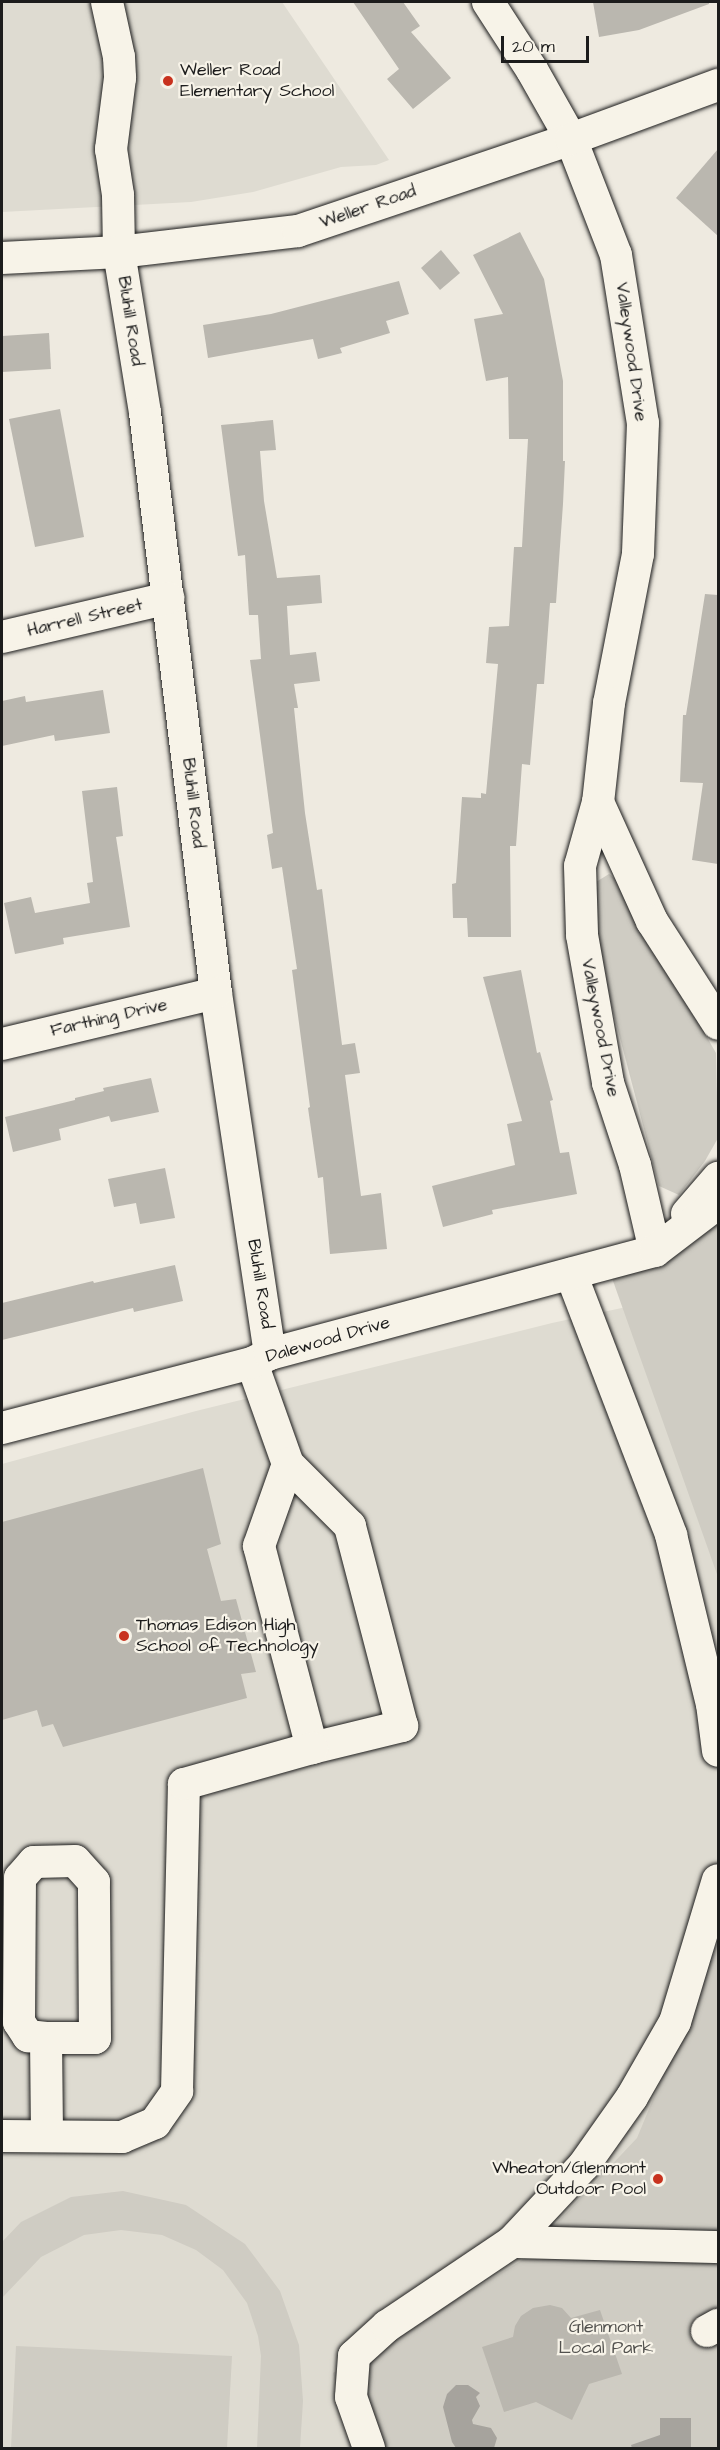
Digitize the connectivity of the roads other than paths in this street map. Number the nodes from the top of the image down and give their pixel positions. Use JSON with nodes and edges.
{"nodes":[{"id":1,"x":107,"y":2,"type":"edge"},
{"id":2,"x":489,"y":2,"type":"edge"},
{"id":3,"x":718,"y":85,"type":"edge"},
{"id":4,"x":571,"y":139,"type":"junction"},
{"id":5,"x":119,"y":252,"type":"junction"},
{"id":6,"x":2,"y":258,"type":"edge"},
{"id":7,"x":168,"y":598,"type":"junction"},
{"id":8,"x":2,"y":637,"type":"edge"},
{"id":9,"x":598,"y":802,"type":"junction"},
{"id":10,"x":216,"y":993,"type":"junction"},
{"id":11,"x":718,"y":1024,"type":"edge"},
{"id":12,"x":2,"y":1044,"type":"edge"},
{"id":13,"x":718,"y":1178,"type":"edge"},
{"id":14,"x":718,"y":1203,"type":"edge"},
{"id":15,"x":656,"y":1251,"type":"junction"},
{"id":16,"x":571,"y":1274,"type":"junction"},
{"id":17,"x":261,"y":1359,"type":"junction"},
{"id":18,"x":2,"y":1428,"type":"edge"},
{"id":19,"x":288,"y":1464,"type":"junction"},
{"id":20,"x":312,"y":1748,"type":"junction"},
{"id":21,"x":718,"y":1751,"type":"edge"},
{"id":22,"x":718,"y":1880,"type":"edge"},
{"id":23,"x":46,"y":2038,"type":"junction"},
{"id":24,"x":2,"y":2136,"type":"edge"},
{"id":25,"x":47,"y":2136,"type":"junction"},
{"id":26,"x":512,"y":2242,"type":"junction"},
{"id":27,"x":718,"y":2247,"type":"edge"},
{"id":28,"x":369,"y":2448,"type":"edge"}],
"edges":[{"from":1,"to":5,"type":"street","name":"Bluhill Road"},
{"from":2,"to":4,"type":"street","name":"Valleywood Drive"},
{"from":3,"to":4,"type":"street","name":"Weller Road"},
{"from":4,"to":5,"type":"street","name":"Weller Road"},
{"from":4,"to":9,"type":"street","name":"Valleywood Drive"},
{"from":5,"to":6,"type":"street","name":"Weller Road"},
{"from":5,"to":7,"type":"street","name":"Bluhill Road"},
{"from":7,"to":8,"type":"street","name":"Harrell Street"},
{"from":7,"to":10,"type":"street","name":"Bluhill Road"},
{"from":9,"to":11,"type":"street"},
{"from":9,"to":15,"type":"street","name":"Valleywood Drive"},
{"from":10,"to":12,"type":"street","name":"Farthing Drive"},
{"from":10,"to":17,"type":"street","name":"Bluhill Road"},
{"from":13,"to":15,"type":"street"},
{"from":14,"to":15,"type":"street","name":"Dalewood Drive"},
{"from":15,"to":16,"type":"street","name":"Dalewood Drive"},
{"from":16,"to":17,"type":"street","name":"Dalewood Drive"},
{"from":16,"to":21,"type":"street"},
{"from":17,"to":18,"type":"street","name":"Dalewood Drive"},
{"from":17,"to":19,"type":"street","name":"Bluhill Road"},
{"from":19,"to":20,"type":"street"},
{"from":19,"to":20,"type":"street"},
{"from":20,"to":25,"type":"street"},
{"from":22,"to":26,"type":"street"},
{"from":23,"to":23,"type":"street"},
{"from":23,"to":25,"type":"street"},
{"from":24,"to":25,"type":"street"},
{"from":26,"to":27,"type":"street"},
{"from":26,"to":28,"type":"street"}]}
